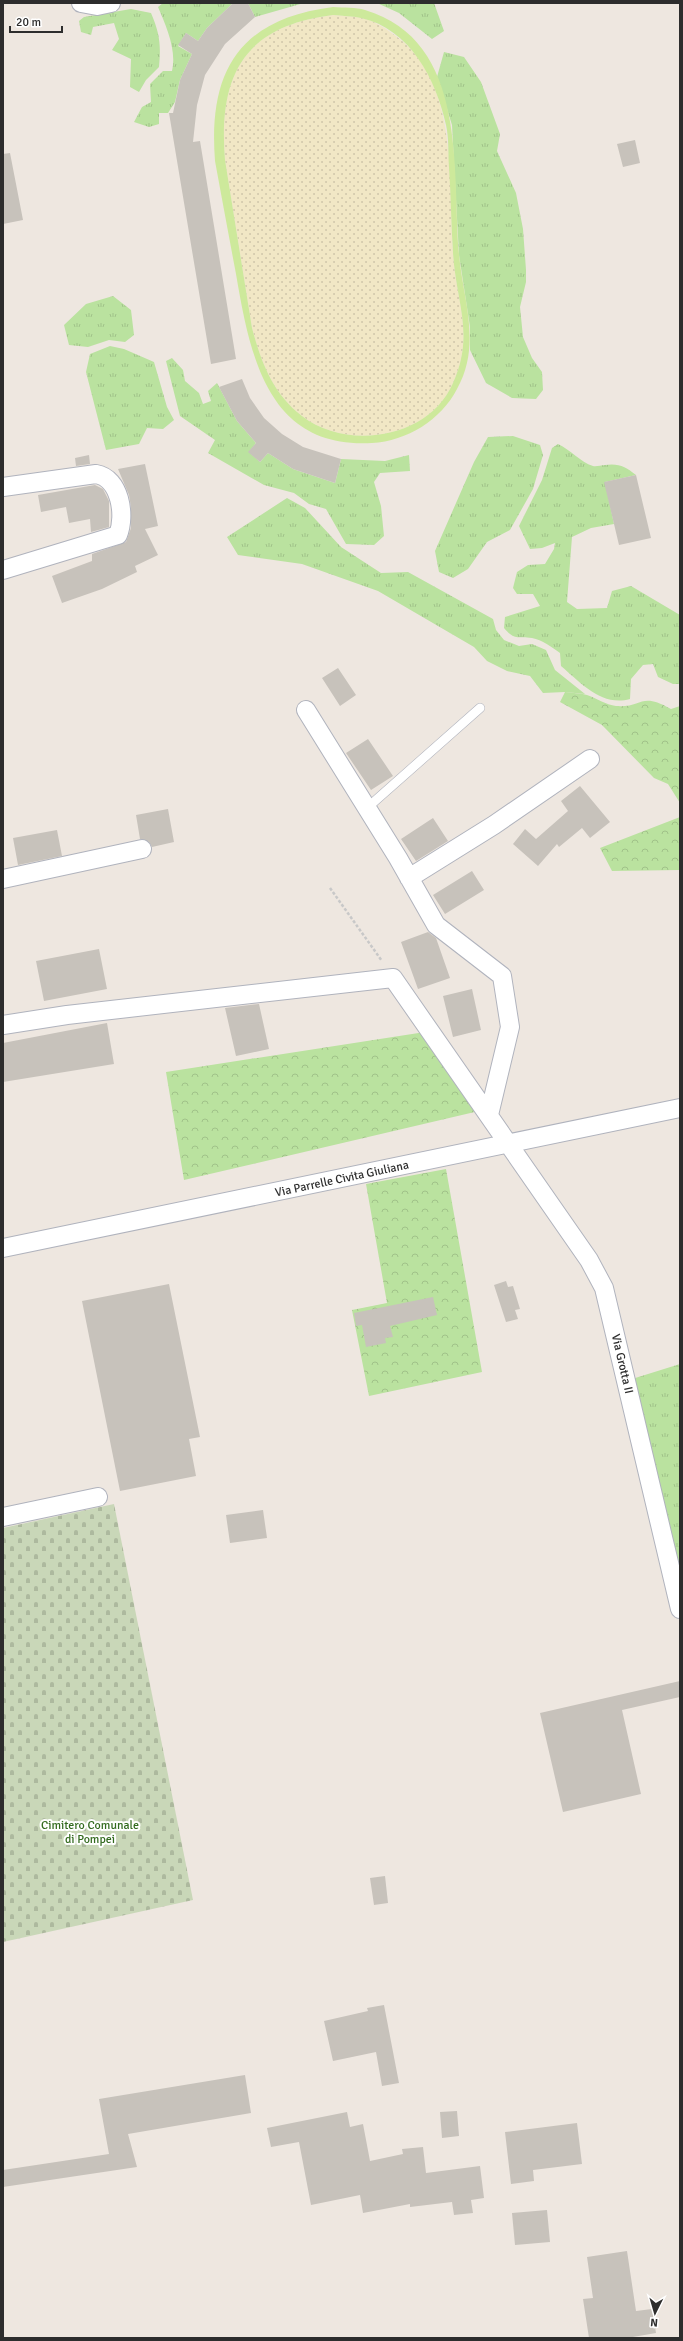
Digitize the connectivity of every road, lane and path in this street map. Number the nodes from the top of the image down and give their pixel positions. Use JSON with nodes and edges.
{"nodes":[{"id":1,"x":81,"y":3,"type":"edge"},
{"id":2,"x":111,"y":3,"type":"edge"},
{"id":3,"x":3,"y":487,"type":"edge"},
{"id":4,"x":3,"y":570,"type":"edge"},
{"id":5,"x":480,"y":708,"type":"dead end"},
{"id":6,"x":306,"y":710,"type":"dead end"},
{"id":7,"x":590,"y":759,"type":"dead end"},
{"id":8,"x":367,"y":808,"type":"junction"},
{"id":9,"x":142,"y":849,"type":"dead end"},
{"id":10,"x":410,"y":878,"type":"junction"},
{"id":11,"x":3,"y":879,"type":"edge"},
{"id":12,"x":330,"y":888,"type":"dead end"},
{"id":13,"x":393,"y":978,"type":"junction"},
{"id":14,"x":3,"y":1025,"type":"edge"},
{"id":15,"x":680,"y":1108,"type":"edge"},
{"id":16,"x":489,"y":1115,"type":"junction"},
{"id":17,"x":509,"y":1144,"type":"junction"},
{"id":18,"x":3,"y":1248,"type":"edge"},
{"id":19,"x":98,"y":1497,"type":"dead end"},
{"id":20,"x":3,"y":1517,"type":"edge"},
{"id":21,"x":680,"y":1609,"type":"edge"}],
"edges":[{"from":1,"to":2,"type":"street"},
{"from":3,"to":4,"type":"street"},
{"from":5,"to":8,"type":"lane"},
{"from":6,"to":8,"type":"street"},
{"from":7,"to":10,"type":"street"},
{"from":8,"to":10,"type":"street"},
{"from":9,"to":11,"type":"street"},
{"from":10,"to":16,"type":"street"},
{"from":12,"to":13,"type":"path"},
{"from":13,"to":14,"type":"street"},
{"from":13,"to":16,"type":"street","name":"Via Grotta II"},
{"from":15,"to":17,"type":"street","name":"Via Parrelle Civita Giuliana"},
{"from":16,"to":17,"type":"street","name":"Via Grotta II"},
{"from":17,"to":18,"type":"street","name":"Via Parrelle Civita Giuliana"},
{"from":17,"to":21,"type":"street","name":"Via Grotta II"},
{"from":19,"to":20,"type":"street"}]}
